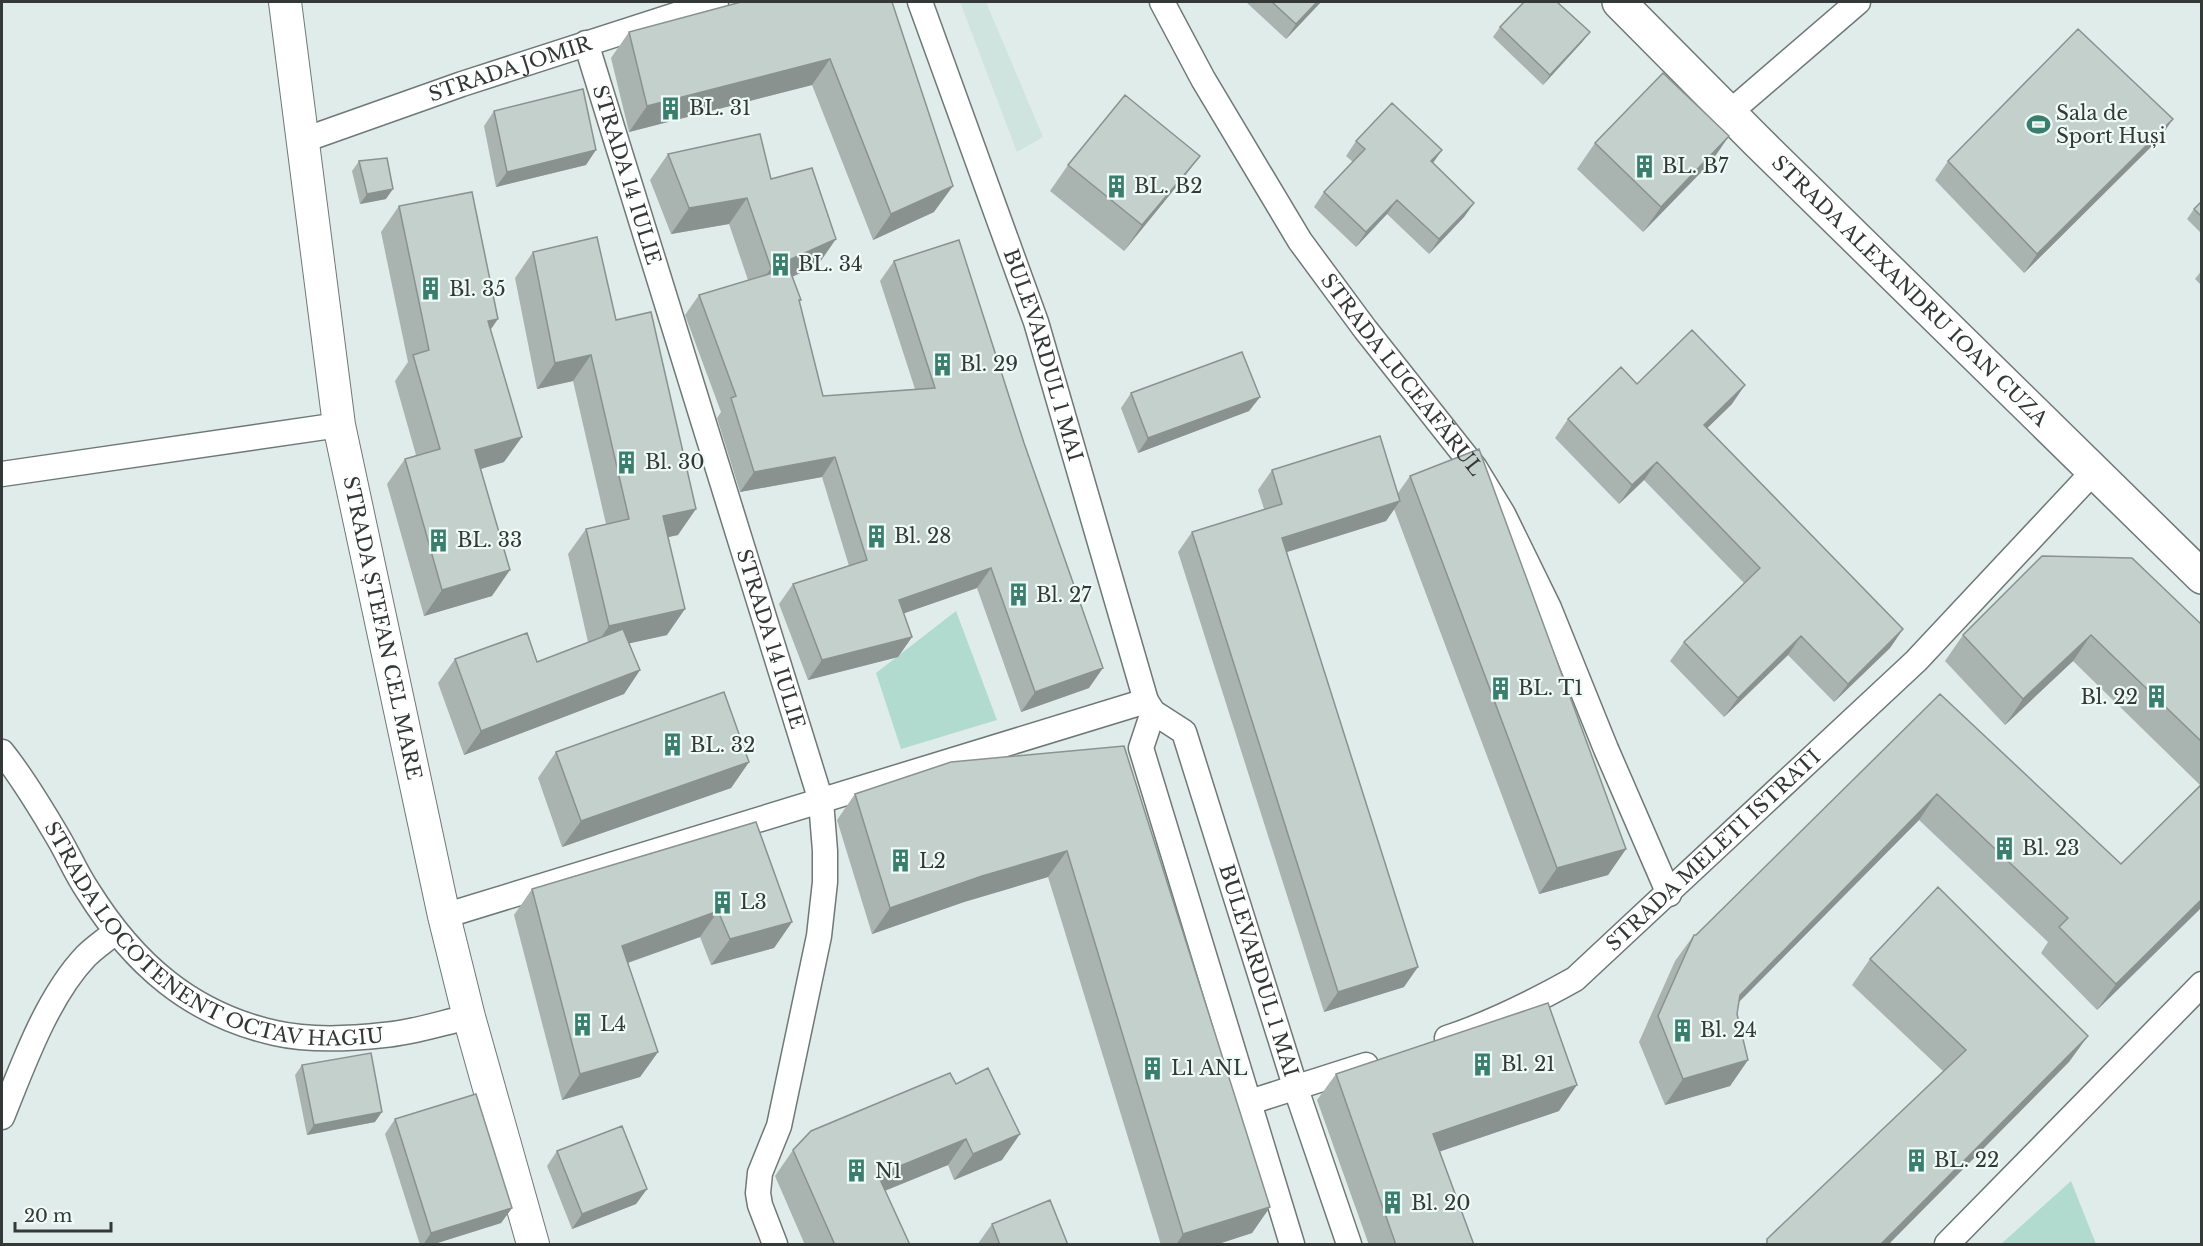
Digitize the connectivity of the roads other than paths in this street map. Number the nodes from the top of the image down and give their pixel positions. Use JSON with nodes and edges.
{"nodes":[{"id":1,"x":285,"y":2,"type":"edge"},
{"id":2,"x":716,"y":2,"type":"edge"},
{"id":3,"x":920,"y":2,"type":"edge"},
{"id":4,"x":1162,"y":2,"type":"edge"},
{"id":5,"x":1619,"y":2,"type":"edge"},
{"id":6,"x":1858,"y":2,"type":"edge"},
{"id":7,"x":586,"y":43,"type":"junction"},
{"id":8,"x":1728,"y":113,"type":"junction"},
{"id":9,"x":304,"y":140,"type":"junction"},
{"id":10,"x":339,"y":425,"type":"junction"},
{"id":11,"x":2094,"y":471,"type":"junction"},
{"id":12,"x":2,"y":474,"type":"edge"},
{"id":13,"x":2202,"y":577,"type":"edge"},
{"id":14,"x":1149,"y":707,"type":"junction"},
{"id":15,"x":2,"y":752,"type":"edge"},
{"id":16,"x":820,"y":801,"type":"junction"},
{"id":17,"x":1669,"y":894,"type":"junction"},
{"id":18,"x":444,"y":916,"type":"junction"},
{"id":19,"x":115,"y":932,"type":"junction"},
{"id":20,"x":2202,"y":984,"type":"edge"},
{"id":21,"x":469,"y":1017,"type":"junction"},
{"id":22,"x":1427,"y":1044,"type":"edge"},
{"id":23,"x":1383,"y":1059,"type":"edge"},
{"id":24,"x":1296,"y":1089,"type":"junction"},
{"id":25,"x":1250,"y":1102,"type":"junction"},
{"id":26,"x":2,"y":1117,"type":"edge"},
{"id":27,"x":533,"y":1245,"type":"edge"},
{"id":28,"x":775,"y":1245,"type":"edge"},
{"id":29,"x":1292,"y":1245,"type":"edge"},
{"id":30,"x":1349,"y":1245,"type":"edge"},
{"id":31,"x":1947,"y":1245,"type":"edge"}],
"edges":[{"from":1,"to":9,"type":"street","name":"STRADA ȘTEFAN CEL MARE"},
{"from":2,"to":7,"type":"street","name":"STRADA JOMIR"},
{"from":3,"to":14,"type":"street","name":"BULEVARDUL 1 MAI"},
{"from":4,"to":17,"type":"street","name":"STRADA LUCEAFĂRUL"},
{"from":5,"to":8,"type":"highway","name":"STRADA ALEXANDRU IOAN CUZA"},
{"from":6,"to":8,"type":"street"},
{"from":7,"to":9,"type":"street","name":"STRADA JOMIR"},
{"from":7,"to":16,"type":"street","name":"STRADA 14 IULIE"},
{"from":8,"to":11,"type":"highway","name":"STRADA ALEXANDRU IOAN CUZA"},
{"from":9,"to":10,"type":"street","name":"STRADA ȘTEFAN CEL MARE"},
{"from":10,"to":12,"type":"street"},
{"from":10,"to":18,"type":"street","name":"STRADA ȘTEFAN CEL MARE"},
{"from":11,"to":13,"type":"highway","name":"STRADA ALEXANDRU IOAN CUZA"},
{"from":11,"to":17,"type":"street","name":"STRADA MELETI ISTRATI"},
{"from":14,"to":16,"type":"street"},
{"from":14,"to":24,"type":"street","name":"BULEVARDUL 1 MAI"},
{"from":14,"to":25,"type":"street"},
{"from":15,"to":19,"type":"street","name":"STRADA LOCOTENENT OCTAV HAGIU"},
{"from":16,"to":18,"type":"street"},
{"from":16,"to":28,"type":"street","name":"STRADA 14 IULIE"},
{"from":17,"to":22,"type":"street","name":"STRADA MELETI ISTRATI"},
{"from":18,"to":21,"type":"street","name":"STRADA ȘTEFAN CEL MARE"},
{"from":19,"to":21,"type":"street","name":"STRADA LOCOTENENT OCTAV HAGIU"},
{"from":19,"to":26,"type":"street"},
{"from":20,"to":31,"type":"street"},
{"from":21,"to":27,"type":"street","name":"STRADA ȘTEFAN CEL MARE"},
{"from":23,"to":24,"type":"street"},
{"from":24,"to":25,"type":"street"},
{"from":24,"to":30,"type":"street","name":"BULEVARDUL 1 MAI"},
{"from":25,"to":29,"type":"street"}]}
